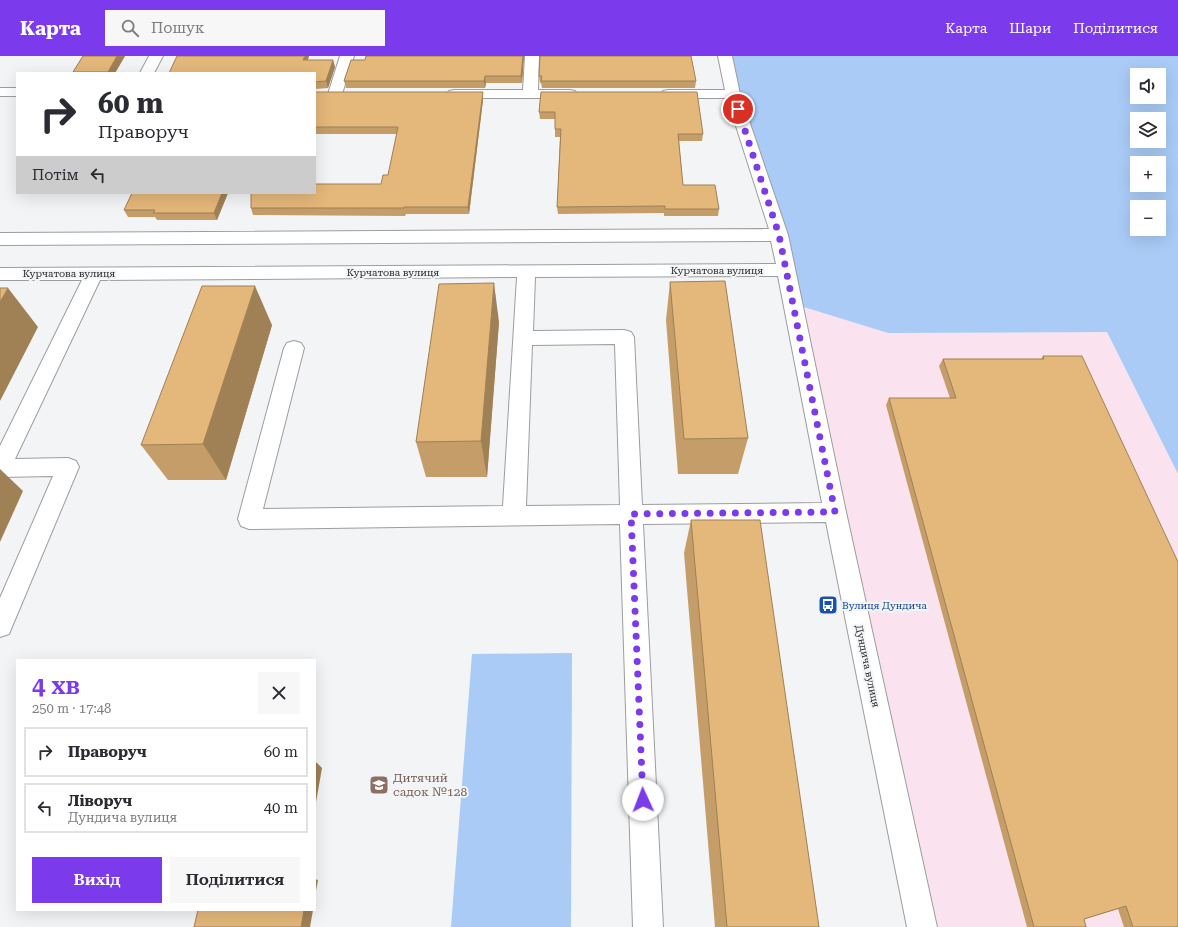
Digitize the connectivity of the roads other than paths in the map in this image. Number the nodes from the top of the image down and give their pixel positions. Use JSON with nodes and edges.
{"nodes":[{"id":1,"x":156,"y":56,"type":"edge"},
{"id":2,"x":348,"y":56,"type":"edge"},
{"id":3,"x":532,"y":56,"type":"edge"},
{"id":4,"x":725,"y":56,"type":"edge"},
{"id":5,"x":148,"y":72,"type":"edge"},
{"id":6,"x":0,"y":92,"type":"edge"},
{"id":7,"x":16,"y":92,"type":"edge"},
{"id":8,"x":351,"y":94,"type":"edge"},
{"id":9,"x":436,"y":94,"type":"edge"},
{"id":10,"x":530,"y":94,"type":"junction"},
{"id":11,"x":584,"y":94,"type":"edge"},
{"id":12,"x":655,"y":94,"type":"edge"},
{"id":13,"x":733,"y":94,"type":"junction"},
{"id":14,"x":779,"y":235,"type":"junction"},
{"id":15,"x":0,"y":239,"type":"edge"},
{"id":16,"x":786,"y":270,"type":"junction"},
{"id":17,"x":526,"y":271,"type":"junction"},
{"id":18,"x":94,"y":273,"type":"junction"},
{"id":19,"x":0,"y":274,"type":"edge"},
{"id":20,"x":522,"y":338,"type":"junction"},
{"id":21,"x":294,"y":348,"type":"dead end"},
{"id":22,"x":0,"y":468,"type":"edge"},
{"id":23,"x":835,"y":512,"type":"junction"},
{"id":24,"x":631,"y":514,"type":"junction"},
{"id":25,"x":514,"y":516,"type":"junction"},
{"id":26,"x":0,"y":626,"type":"edge"},
{"id":27,"x":648,"y":927,"type":"edge"},
{"id":28,"x":922,"y":927,"type":"edge"}],
"edges":[{"from":1,"to":5,"type":"street"},
{"from":2,"to":8,"type":"street"},
{"from":3,"to":10,"type":"street"},
{"from":4,"to":13,"type":"street","name":"Дундича вулиця"},
{"from":6,"to":7,"type":"street"},
{"from":9,"to":10,"type":"street"},
{"from":10,"to":11,"type":"street"},
{"from":12,"to":13,"type":"street"},
{"from":13,"to":14,"type":"street","name":"Дундича вулиця"},
{"from":14,"to":15,"type":"street"},
{"from":14,"to":16,"type":"street","name":"Дундича вулиця"},
{"from":16,"to":17,"type":"street","name":"Курчатова вулиця"},
{"from":16,"to":23,"type":"street","name":"Дундича вулиця"},
{"from":17,"to":18,"type":"street","name":"Курчатова вулиця"},
{"from":17,"to":20,"type":"street"},
{"from":18,"to":19,"type":"street","name":"Курчатова вулиця"},
{"from":18,"to":22,"type":"street"},
{"from":20,"to":24,"type":"street"},
{"from":20,"to":25,"type":"street"},
{"from":21,"to":25,"type":"street"},
{"from":22,"to":26,"type":"street"},
{"from":23,"to":24,"type":"street"},
{"from":23,"to":28,"type":"street","name":"Дундича вулиця"},
{"from":24,"to":25,"type":"street"},
{"from":24,"to":27,"type":"street"}]}
